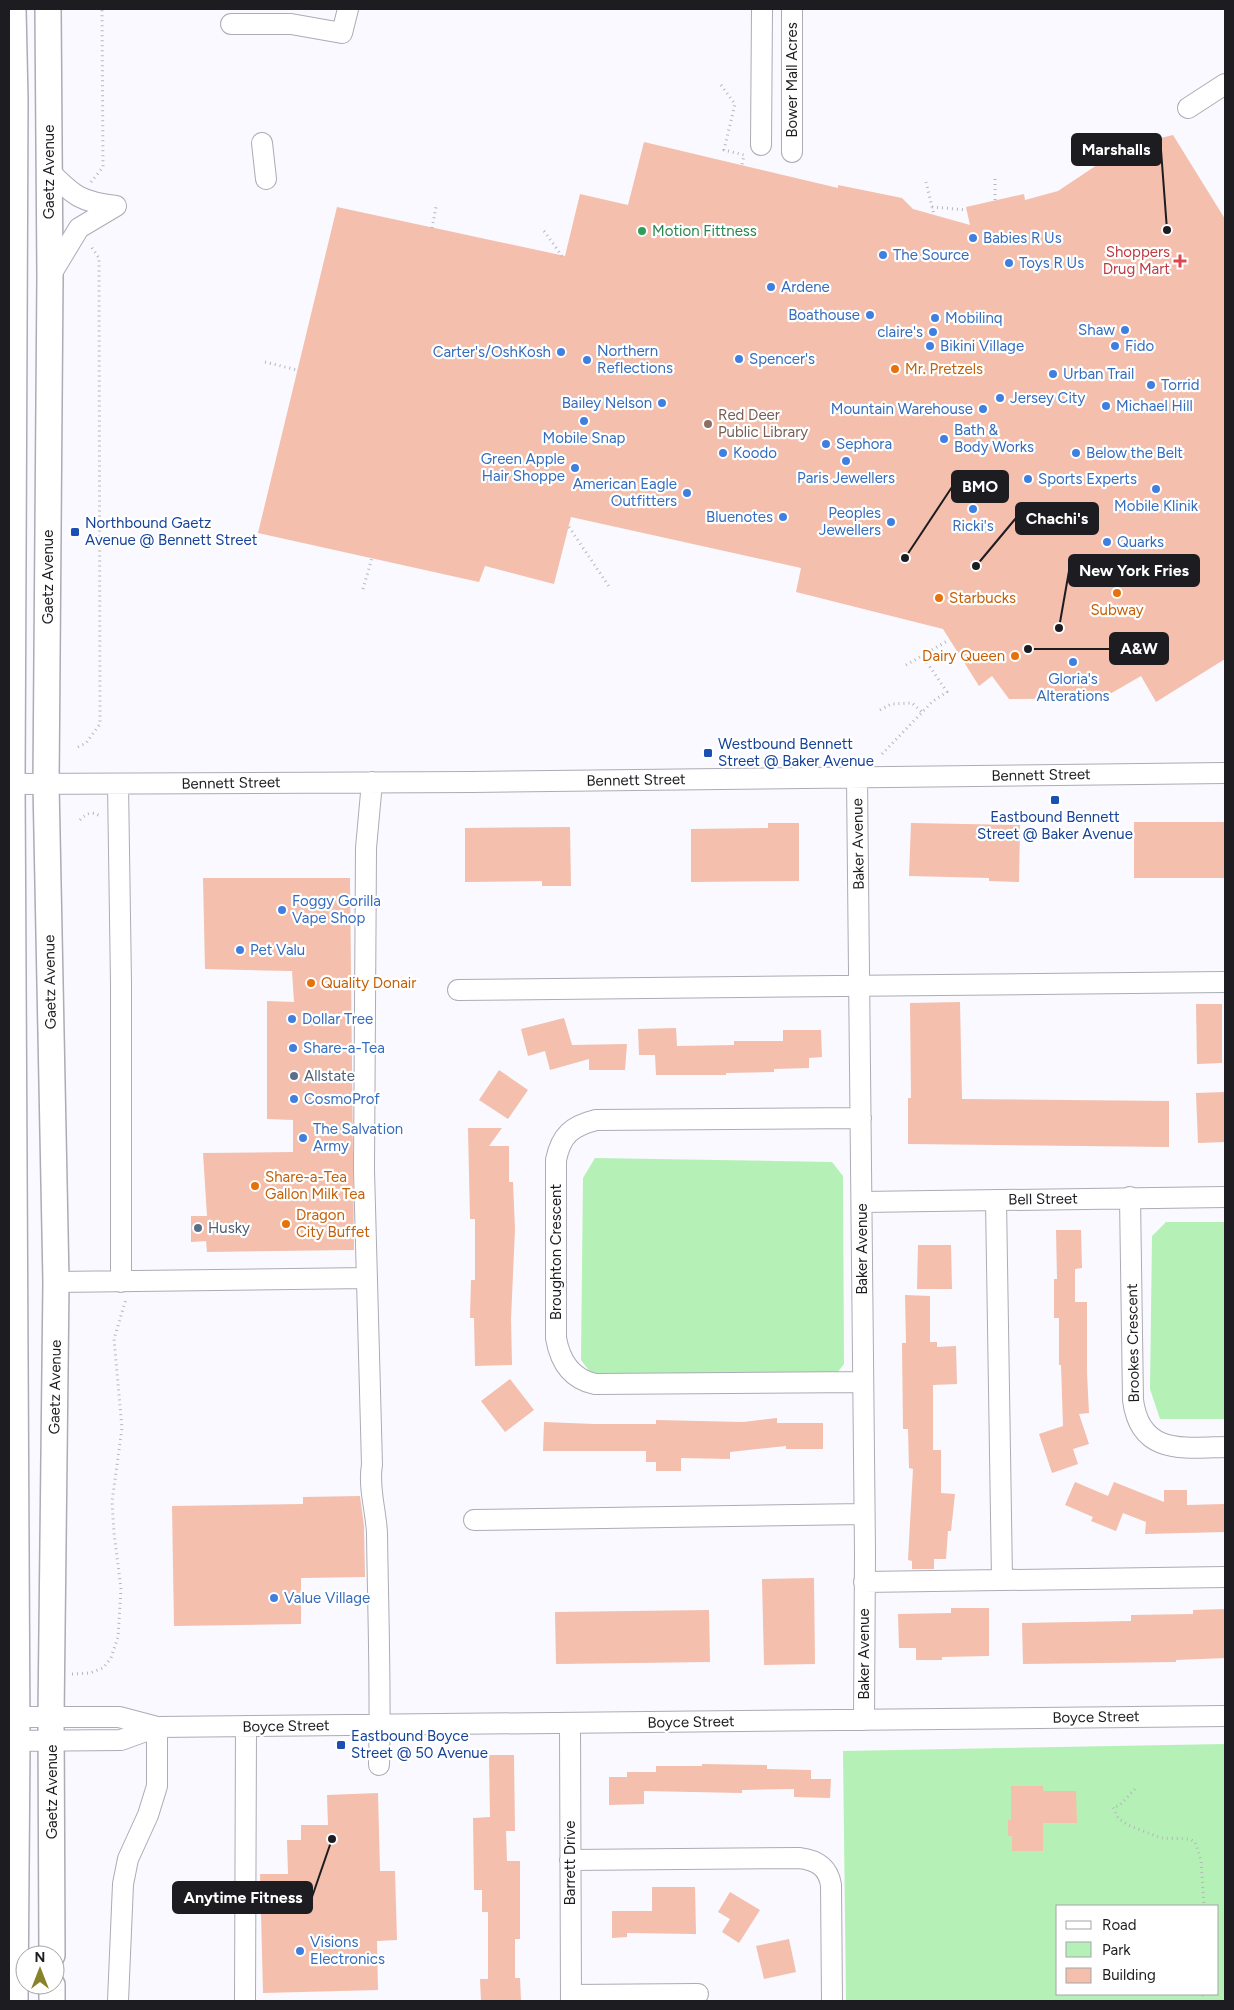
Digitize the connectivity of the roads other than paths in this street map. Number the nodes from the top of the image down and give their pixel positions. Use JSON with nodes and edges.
{"nodes":[{"id":1,"x":13,"y":9,"type":"edge"},
{"id":2,"x":48,"y":9,"type":"edge"},
{"id":3,"x":348,"y":9,"type":"edge"},
{"id":4,"x":762,"y":9,"type":"edge"},
{"id":5,"x":792,"y":9,"type":"edge"},
{"id":6,"x":244,"y":19,"type":"edge"},
{"id":7,"x":1225,"y":84,"type":"edge"},
{"id":8,"x":15,"y":100,"type":"junction"},
{"id":9,"x":1188,"y":108,"type":"dead end"},
{"id":10,"x":9,"y":131,"type":"edge"},
{"id":11,"x":262,"y":143,"type":"dead end"},
{"id":12,"x":761,"y":145,"type":"dead end"},
{"id":13,"x":792,"y":152,"type":"dead end"},
{"id":14,"x":50,"y":172,"type":"junction"},
{"id":15,"x":266,"y":178,"type":"dead end"},
{"id":16,"x":50,"y":276,"type":"junction"},
{"id":17,"x":11,"y":300,"type":"edge"},
{"id":18,"x":1225,"y":773,"type":"edge"},
{"id":19,"x":857,"y":778,"type":"junction"},
{"id":20,"x":372,"y":782,"type":"junction"},
{"id":21,"x":11,"y":784,"type":"edge"},
{"id":22,"x":46,"y":784,"type":"junction"},
{"id":23,"x":118,"y":784,"type":"junction"},
{"id":24,"x":1225,"y":982,"type":"edge"},
{"id":25,"x":859,"y":986,"type":"junction"},
{"id":26,"x":458,"y":990,"type":"dead end"},
{"id":27,"x":861,"y":1118,"type":"junction"},
{"id":28,"x":1130,"y":1197,"type":"junction"},
{"id":29,"x":1225,"y":1197,"type":"edge"},
{"id":30,"x":996,"y":1200,"type":"junction"},
{"id":31,"x":862,"y":1202,"type":"junction"},
{"id":32,"x":367,"y":1278,"type":"junction"},
{"id":33,"x":56,"y":1282,"type":"junction"},
{"id":34,"x":121,"y":1282,"type":"junction"},
{"id":35,"x":863,"y":1382,"type":"junction"},
{"id":36,"x":1225,"y":1447,"type":"edge"},
{"id":37,"x":864,"y":1514,"type":"junction"},
{"id":38,"x":474,"y":1520,"type":"dead end"},
{"id":39,"x":1225,"y":1577,"type":"edge"},
{"id":40,"x":1002,"y":1579,"type":"junction"},
{"id":41,"x":864,"y":1582,"type":"junction"},
{"id":42,"x":1225,"y":1716,"type":"edge"},
{"id":43,"x":864,"y":1720,"type":"junction"},
{"id":44,"x":570,"y":1724,"type":"junction"},
{"id":45,"x":380,"y":1725,"type":"junction"},
{"id":46,"x":246,"y":1726,"type":"junction"},
{"id":47,"x":157,"y":1727,"type":"junction"},
{"id":48,"x":13,"y":1729,"type":"edge"},
{"id":49,"x":51,"y":1729,"type":"junction"},
{"id":50,"x":379,"y":1765,"type":"dead end"},
{"id":51,"x":570,"y":1860,"type":"junction"},
{"id":52,"x":12,"y":1868,"type":"edge"},
{"id":53,"x":52,"y":1945,"type":"edge"},
{"id":54,"x":698,"y":1994,"type":"dead end"},
{"id":55,"x":571,"y":1998,"type":"edge"},
{"id":56,"x":15,"y":2001,"type":"edge"},
{"id":57,"x":118,"y":2001,"type":"edge"},
{"id":58,"x":245,"y":2001,"type":"edge"},
{"id":59,"x":832,"y":2001,"type":"edge"}],
"edges":[{"from":1,"to":8,"type":"main road"},
{"from":2,"to":14,"type":"main road","name":"Gaetz Avenue"},
{"from":3,"to":6,"type":"street"},
{"from":4,"to":12,"type":"street","name":"Bower Mall Acres"},
{"from":5,"to":13,"type":"street","name":"Bower Mall Acres"},
{"from":7,"to":9,"type":"street"},
{"from":8,"to":10,"type":"main road"},
{"from":8,"to":17,"type":"main road"},
{"from":11,"to":15,"type":"street"},
{"from":14,"to":16,"type":"main road","name":"Gaetz Avenue"},
{"from":14,"to":16,"type":"street"},
{"from":16,"to":22,"type":"main road","name":"Gaetz Avenue"},
{"from":17,"to":21,"type":"main road"},
{"from":18,"to":19,"type":"street","name":"Bennett Street"},
{"from":19,"to":20,"type":"street","name":"Bennett Street"},
{"from":19,"to":25,"type":"street","name":"Baker Avenue"},
{"from":20,"to":23,"type":"street","name":"Bennett Street"},
{"from":20,"to":32,"type":"street"},
{"from":21,"to":22,"type":"street","name":"Bennett Street"},
{"from":21,"to":48,"type":"main road"},
{"from":22,"to":23,"type":"street","name":"Bennett Street"},
{"from":22,"to":33,"type":"main road","name":"Gaetz Avenue"},
{"from":23,"to":34,"type":"street"},
{"from":24,"to":25,"type":"street"},
{"from":25,"to":26,"type":"street"},
{"from":25,"to":27,"type":"street","name":"Baker Avenue"},
{"from":27,"to":31,"type":"street","name":"Baker Avenue"},
{"from":27,"to":35,"type":"street","name":"Broughton Crescent"},
{"from":28,"to":29,"type":"street","name":"Bell Street"},
{"from":28,"to":30,"type":"street","name":"Bell Street"},
{"from":28,"to":36,"type":"street","name":"Brookes Crescent"},
{"from":30,"to":31,"type":"street","name":"Bell Street"},
{"from":30,"to":40,"type":"street"},
{"from":31,"to":35,"type":"street","name":"Baker Avenue"},
{"from":32,"to":34,"type":"street"},
{"from":32,"to":45,"type":"street"},
{"from":33,"to":34,"type":"street"},
{"from":33,"to":49,"type":"main road","name":"Gaetz Avenue"},
{"from":35,"to":37,"type":"street","name":"Baker Avenue"},
{"from":37,"to":38,"type":"street"},
{"from":37,"to":41,"type":"street","name":"Baker Avenue"},
{"from":39,"to":40,"type":"street"},
{"from":40,"to":41,"type":"street"},
{"from":41,"to":43,"type":"street","name":"Baker Avenue"},
{"from":42,"to":43,"type":"street","name":"Boyce Street"},
{"from":43,"to":44,"type":"street","name":"Boyce Street"},
{"from":44,"to":45,"type":"street","name":"Boyce Street"},
{"from":44,"to":51,"type":"street","name":"Barrett Drive"},
{"from":45,"to":46,"type":"street","name":"Boyce Street"},
{"from":45,"to":50,"type":"street"},
{"from":46,"to":47,"type":"street","name":"Boyce Street"},
{"from":46,"to":58,"type":"street"},
{"from":47,"to":49,"type":"street","name":"Boyce Street"},
{"from":47,"to":57,"type":"street"},
{"from":48,"to":49,"type":"street","name":"Boyce Street"},
{"from":48,"to":52,"type":"main road"},
{"from":49,"to":53,"type":"main road","name":"Gaetz Avenue"},
{"from":51,"to":55,"type":"street","name":"Barrett Drive"},
{"from":51,"to":59,"type":"street"},
{"from":52,"to":56,"type":"main road"},
{"from":54,"to":55,"type":"street"}]}
